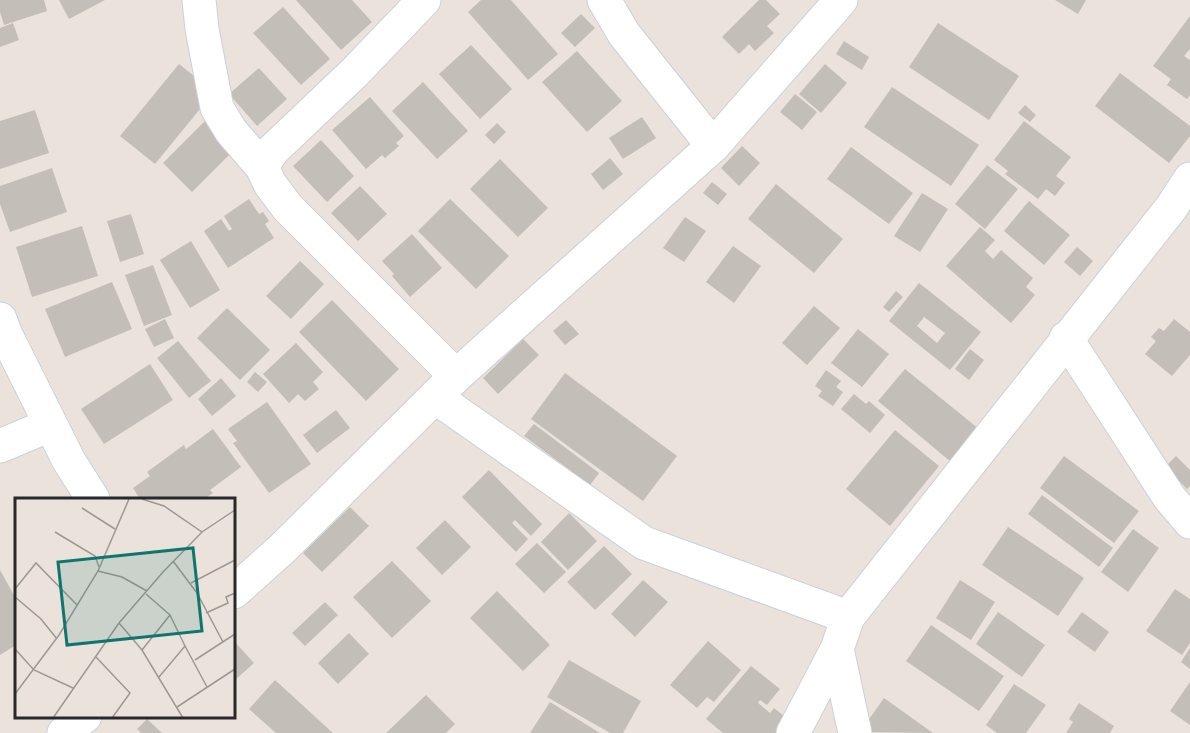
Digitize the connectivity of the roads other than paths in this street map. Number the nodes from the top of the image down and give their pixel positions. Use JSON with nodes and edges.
{"nodes":[{"id":1,"x":200,"y":0,"type":"edge"},
{"id":2,"x":424,"y":0,"type":"edge"},
{"id":3,"x":604,"y":0,"type":"edge"},
{"id":4,"x":841,"y":0,"type":"edge"},
{"id":5,"x":713,"y":146,"type":"junction"},
{"id":6,"x":262,"y":167,"type":"junction"},
{"id":7,"x":1190,"y":180,"type":"edge"},
{"id":8,"x":0,"y":319,"type":"edge"},
{"id":9,"x":1066,"y":338,"type":"junction"},
{"id":10,"x":445,"y":387,"type":"junction"},
{"id":11,"x":50,"y":425,"type":"junction"},
{"id":12,"x":0,"y":446,"type":"edge"},
{"id":13,"x":92,"y":498,"type":"edge"},
{"id":14,"x":1190,"y":522,"type":"edge"},
{"id":15,"x":236,"y":590,"type":"edge"},
{"id":16,"x":848,"y":617,"type":"junction"},
{"id":17,"x":837,"y":649,"type":"junction"},
{"id":18,"x":84,"y":718,"type":"edge"},
{"id":19,"x":64,"y":733,"type":"edge"},
{"id":20,"x":793,"y":733,"type":"edge"},
{"id":21,"x":855,"y":733,"type":"edge"}],
"edges":[{"from":1,"to":6,"type":"street"},
{"from":2,"to":6,"type":"street"},
{"from":3,"to":5,"type":"street"},
{"from":4,"to":5,"type":"street"},
{"from":5,"to":10,"type":"street"},
{"from":6,"to":10,"type":"street"},
{"from":7,"to":9,"type":"street"},
{"from":8,"to":11,"type":"street"},
{"from":9,"to":14,"type":"street"},
{"from":9,"to":16,"type":"street"},
{"from":10,"to":15,"type":"street"},
{"from":10,"to":16,"type":"street"},
{"from":11,"to":12,"type":"street"},
{"from":11,"to":13,"type":"street"},
{"from":16,"to":17,"type":"street"},
{"from":17,"to":20,"type":"street"},
{"from":17,"to":21,"type":"street"},
{"from":18,"to":19,"type":"street"}]}
